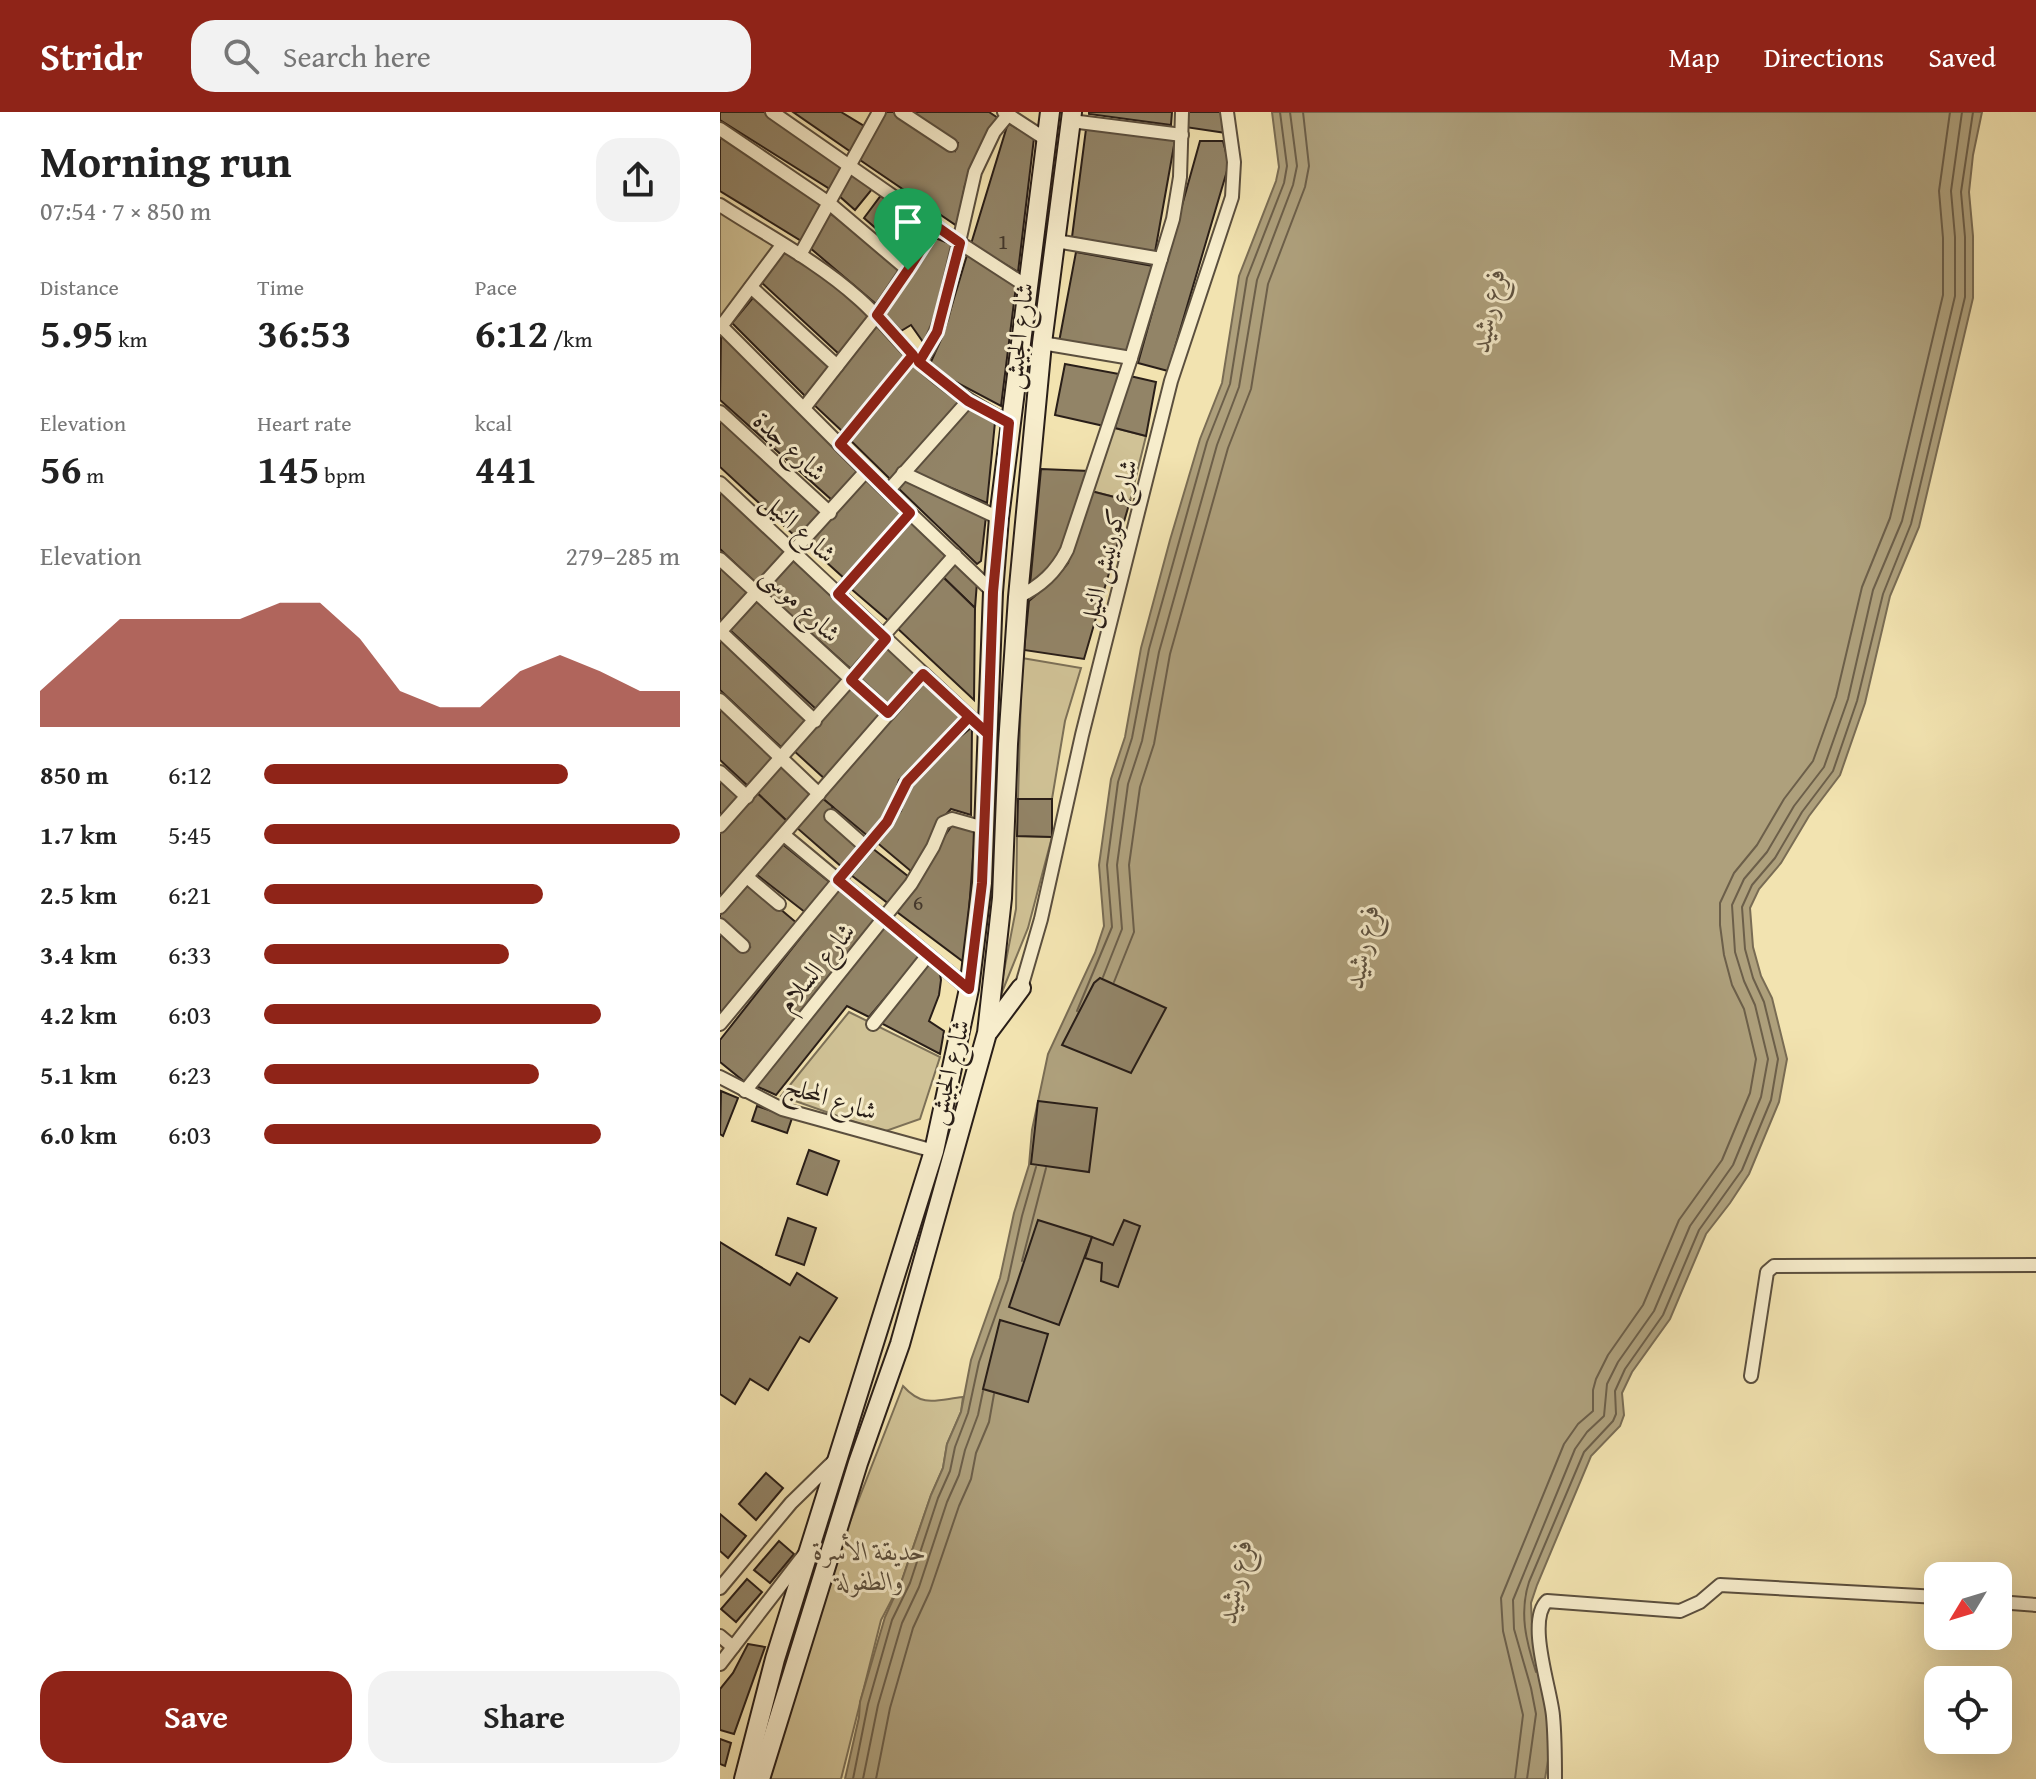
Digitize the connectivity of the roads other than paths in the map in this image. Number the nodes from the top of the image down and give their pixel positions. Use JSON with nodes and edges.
{"nodes":[{"id":1,"x":772,"y":112,"type":"edge"},
{"id":2,"x":879,"y":112,"type":"edge"},
{"id":3,"x":901,"y":112,"type":"edge"},
{"id":4,"x":1050,"y":112,"type":"edge"},
{"id":5,"x":1182,"y":112,"type":"edge"},
{"id":6,"x":1227,"y":112,"type":"edge"},
{"id":7,"x":1006,"y":113,"type":"edge"},
{"id":8,"x":1072,"y":116,"type":"edge"},
{"id":9,"x":720,"y":129,"type":"edge"},
{"id":10,"x":1182,"y":135,"type":"junction"},
{"id":11,"x":1047,"y":140,"type":"junction"},
{"id":12,"x":951,"y":145,"type":"dead end"},
{"id":13,"x":851,"y":165,"type":"junction"},
{"id":14,"x":829,"y":203,"type":"junction"},
{"id":15,"x":720,"y":205,"type":"edge"},
{"id":16,"x":936,"y":226,"type":"junction"},
{"id":17,"x":1056,"y":241,"type":"junction"},
{"id":18,"x":960,"y":243,"type":"junction"},
{"id":19,"x":782,"y":245,"type":"junction"},
{"id":20,"x":800,"y":255,"type":"junction"},
{"id":21,"x":1161,"y":259,"type":"junction"},
{"id":22,"x":908,"y":270,"type":"junction"},
{"id":23,"x":751,"y":287,"type":"junction"},
{"id":24,"x":1028,"y":287,"type":"junction"},
{"id":25,"x":877,"y":315,"type":"junction"},
{"id":26,"x":721,"y":327,"type":"edge"},
{"id":27,"x":1042,"y":343,"type":"junction"},
{"id":28,"x":1131,"y":358,"type":"junction"},
{"id":29,"x":916,"y":359,"type":"junction"},
{"id":30,"x":837,"y":366,"type":"junction"},
{"id":31,"x":968,"y":401,"type":"junction"},
{"id":32,"x":804,"y":408,"type":"junction"},
{"id":33,"x":720,"y":412,"type":"edge"},
{"id":34,"x":1009,"y":423,"type":"junction"},
{"id":35,"x":840,"y":444,"type":"junction"},
{"id":36,"x":866,"y":471,"type":"junction"},
{"id":37,"x":903,"y":473,"type":"junction"},
{"id":38,"x":720,"y":483,"type":"edge"},
{"id":39,"x":888,"y":491,"type":"junction"},
{"id":40,"x":830,"y":513,"type":"junction"},
{"id":41,"x":910,"y":513,"type":"junction"},
{"id":42,"x":999,"y":518,"type":"junction"},
{"id":43,"x":795,"y":553,"type":"junction"},
{"id":44,"x":955,"y":555,"type":"junction"},
{"id":45,"x":720,"y":559,"type":"edge"},
{"id":46,"x":993,"y":592,"type":"junction"},
{"id":47,"x":758,"y":593,"type":"junction"},
{"id":48,"x":838,"y":594,"type":"junction"},
{"id":49,"x":1018,"y":597,"type":"junction"},
{"id":50,"x":720,"y":632,"type":"edge"},
{"id":51,"x":885,"y":638,"type":"junction"},
{"id":52,"x":923,"y":674,"type":"junction"},
{"id":53,"x":851,"y":680,"type":"junction"},
{"id":54,"x":720,"y":700,"type":"edge"},
{"id":55,"x":888,"y":713,"type":"junction"},
{"id":56,"x":969,"y":717,"type":"junction"},
{"id":57,"x":815,"y":721,"type":"junction"},
{"id":58,"x":988,"y":734,"type":"junction"},
{"id":59,"x":782,"y":759,"type":"junction"},
{"id":60,"x":720,"y":772,"type":"edge"},
{"id":61,"x":819,"y":794,"type":"junction"},
{"id":62,"x":747,"y":797,"type":"junction"},
{"id":63,"x":831,"y":816,"type":"dead end"},
{"id":64,"x":720,"y":826,"type":"edge"},
{"id":65,"x":984,"y":828,"type":"junction"},
{"id":66,"x":784,"y":835,"type":"junction"},
{"id":67,"x":866,"y":847,"type":"junction"},
{"id":68,"x":747,"y":877,"type":"junction"},
{"id":69,"x":838,"y":880,"type":"junction"},
{"id":70,"x":779,"y":904,"type":"dead end"},
{"id":71,"x":720,"y":907,"type":"edge"},
{"id":72,"x":884,"y":918,"type":"junction"},
{"id":73,"x":720,"y":925,"type":"edge"},
{"id":74,"x":743,"y":946,"type":"dead end"},
{"id":75,"x":928,"y":955,"type":"junction"},
{"id":76,"x":1021,"y":988,"type":"joint"},
{"id":77,"x":969,"y":989,"type":"junction"},
{"id":78,"x":720,"y":1024,"type":"edge"},
{"id":79,"x":873,"y":1024,"type":"dead end"},
{"id":80,"x":987,"y":1033,"type":"junction"},
{"id":81,"x":721,"y":1079,"type":"edge"},
{"id":82,"x":745,"y":1091,"type":"junction"},
{"id":83,"x":934,"y":1151,"type":"junction"},
{"id":84,"x":2036,"y":1265,"type":"edge"},
{"id":85,"x":1751,"y":1376,"type":"dead end"},
{"id":86,"x":837,"y":1459,"type":"junction"},
{"id":87,"x":809,"y":1548,"type":"junction"},
{"id":88,"x":720,"y":1588,"type":"edge"},
{"id":89,"x":1924,"y":1596,"type":"edge"},
{"id":90,"x":2012,"y":1603,"type":"edge"},
{"id":91,"x":2036,"y":1605,"type":"edge"},
{"id":92,"x":720,"y":1636,"type":"edge"},
{"id":93,"x":733,"y":1647,"type":"junction"},
{"id":94,"x":720,"y":1664,"type":"edge"},
{"id":95,"x":744,"y":1779,"type":"edge"},
{"id":96,"x":760,"y":1779,"type":"edge"},
{"id":97,"x":1555,"y":1779,"type":"edge"}],
"edges":[{"from":1,"to":13,"type":"street"},
{"from":2,"to":13,"type":"street"},
{"from":3,"to":12,"type":"street"},
{"from":4,"to":11,"type":"main road","name":"شارع الجيش"},
{"from":5,"to":10,"type":"street"},
{"from":6,"to":76,"type":"street","name":"شارع كورنيش النيل"},
{"from":7,"to":11,"type":"street"},
{"from":7,"to":18,"type":"street"},
{"from":8,"to":10,"type":"street"},
{"from":8,"to":17,"type":"main road","name":"شارع الجيش"},
{"from":9,"to":14,"type":"street"},
{"from":10,"to":21,"type":"street"},
{"from":11,"to":24,"type":"main road","name":"شارع الجيش"},
{"from":13,"to":14,"type":"street"},
{"from":13,"to":16,"type":"street"},
{"from":14,"to":20,"type":"street"},
{"from":14,"to":22,"type":"street"},
{"from":15,"to":19,"type":"street"},
{"from":16,"to":18,"type":"street"},
{"from":16,"to":22,"type":"street"},
{"from":17,"to":21,"type":"street"},
{"from":17,"to":27,"type":"main road","name":"شارع الجيش"},
{"from":18,"to":24,"type":"street"},
{"from":18,"to":29,"type":"street"},
{"from":19,"to":20,"type":"street"},
{"from":19,"to":23,"type":"street"},
{"from":20,"to":25,"type":"street"},
{"from":21,"to":28,"type":"street"},
{"from":22,"to":25,"type":"street"},
{"from":23,"to":26,"type":"street"},
{"from":23,"to":30,"type":"street"},
{"from":24,"to":34,"type":"main road","name":"شارع الجيش"},
{"from":25,"to":29,"type":"street"},
{"from":25,"to":30,"type":"street"},
{"from":26,"to":32,"type":"street"},
{"from":27,"to":28,"type":"street"},
{"from":27,"to":49,"type":"main road","name":"شارع الجيش"},
{"from":28,"to":49,"type":"street"},
{"from":29,"to":31,"type":"street"},
{"from":29,"to":35,"type":"street"},
{"from":30,"to":32,"type":"street"},
{"from":31,"to":34,"type":"street"},
{"from":31,"to":37,"type":"street"},
{"from":32,"to":35,"type":"street"},
{"from":33,"to":40,"type":"street","name":"شارع جدة"},
{"from":34,"to":42,"type":"main road","name":"شارع الجيش"},
{"from":35,"to":36,"type":"street"},
{"from":36,"to":39,"type":"street"},
{"from":36,"to":40,"type":"street"},
{"from":37,"to":39,"type":"street"},
{"from":37,"to":42,"type":"street"},
{"from":38,"to":43,"type":"street","name":"شارع النيل"},
{"from":39,"to":41,"type":"street"},
{"from":40,"to":43,"type":"street"},
{"from":41,"to":44,"type":"street"},
{"from":41,"to":48,"type":"street"},
{"from":42,"to":46,"type":"main road","name":"شارع الجيش"},
{"from":43,"to":47,"type":"street"},
{"from":43,"to":48,"type":"street","name":"شارع النيل"},
{"from":44,"to":46,"type":"street"},
{"from":44,"to":51,"type":"street"},
{"from":45,"to":47,"type":"street","name":"شارع موسى"},
{"from":46,"to":58,"type":"main road","name":"شارع الجيش"},
{"from":47,"to":50,"type":"street"},
{"from":47,"to":53,"type":"street","name":"شارع موسى"},
{"from":48,"to":51,"type":"street","name":"شارع النيل"},
{"from":49,"to":80,"type":"main road","name":"شارع الجيش"},
{"from":50,"to":57,"type":"street"},
{"from":51,"to":52,"type":"street","name":"شارع النيل"},
{"from":51,"to":53,"type":"street"},
{"from":52,"to":55,"type":"street"},
{"from":52,"to":56,"type":"street","name":"شارع النيل"},
{"from":53,"to":55,"type":"street","name":"شارع موسى"},
{"from":53,"to":57,"type":"street"},
{"from":54,"to":59,"type":"street"},
{"from":55,"to":61,"type":"street"},
{"from":56,"to":58,"type":"street","name":"شارع النيل"},
{"from":56,"to":67,"type":"street"},
{"from":57,"to":59,"type":"street"},
{"from":58,"to":65,"type":"main road","name":"شارع الجيش"},
{"from":59,"to":61,"type":"street"},
{"from":59,"to":62,"type":"street"},
{"from":60,"to":62,"type":"street"},
{"from":61,"to":66,"type":"street"},
{"from":62,"to":64,"type":"street"},
{"from":63,"to":67,"type":"street"},
{"from":65,"to":72,"type":"street","name":"شارع السلام"},
{"from":65,"to":77,"type":"main road","name":"شارع الجيش"},
{"from":66,"to":68,"type":"street"},
{"from":66,"to":69,"type":"street"},
{"from":67,"to":69,"type":"street"},
{"from":68,"to":70,"type":"street"},
{"from":68,"to":71,"type":"street"},
{"from":69,"to":72,"type":"street"},
{"from":69,"to":78,"type":"street"},
{"from":72,"to":75,"type":"street"},
{"from":72,"to":82,"type":"street","name":"شارع السلام"},
{"from":73,"to":74,"type":"street"},
{"from":75,"to":77,"type":"street"},
{"from":75,"to":79,"type":"street"},
{"from":76,"to":80,"type":"main road"},
{"from":77,"to":83,"type":"main road","name":"شارع الجيش"},
{"from":80,"to":96,"type":"main road","name":"شارع الجيش"},
{"from":81,"to":82,"type":"street","name":"شارع المحلج"},
{"from":82,"to":83,"type":"street","name":"شارع المحلج"},
{"from":83,"to":86,"type":"main road","name":"شارع الجيش"},
{"from":84,"to":85,"type":"street"},
{"from":86,"to":87,"type":"main road","name":"شارع الجيش"},
{"from":86,"to":88,"type":"street"},
{"from":87,"to":93,"type":"street"},
{"from":87,"to":95,"type":"main road","name":"شارع الجيش"},
{"from":89,"to":97,"type":"street"},
{"from":90,"to":91,"type":"street"},
{"from":92,"to":93,"type":"street"},
{"from":93,"to":94,"type":"street"}]}
